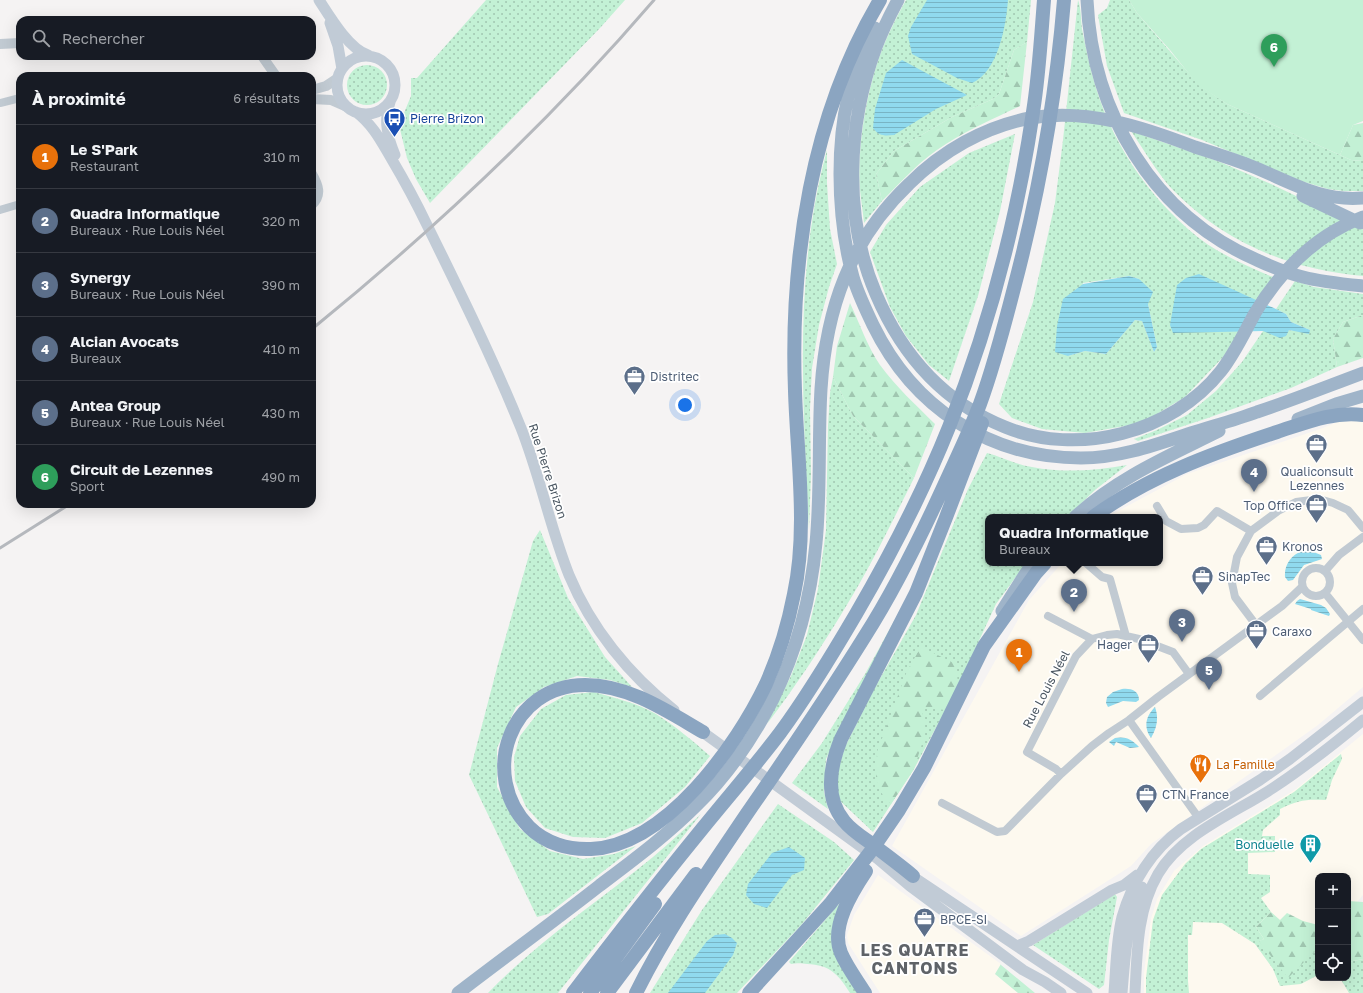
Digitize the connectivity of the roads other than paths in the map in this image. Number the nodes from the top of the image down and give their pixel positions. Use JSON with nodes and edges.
{"nodes":[{"id":1,"x":880,"y":0,"type":"edge"},
{"id":2,"x":890,"y":0,"type":"edge"},
{"id":3,"x":898,"y":0,"type":"edge"},
{"id":4,"x":1044,"y":0,"type":"edge"},
{"id":5,"x":1064,"y":0,"type":"edge"},
{"id":6,"x":1087,"y":0,"type":"edge"},
{"id":7,"x":321,"y":3,"type":"edge"},
{"id":8,"x":16,"y":42,"type":"edge"},
{"id":9,"x":0,"y":44,"type":"edge"},
{"id":10,"x":371,"y":56,"type":"junction"},
{"id":11,"x":265,"y":60,"type":"edge"},
{"id":12,"x":273,"y":72,"type":"edge"},
{"id":13,"x":340,"y":73,"type":"junction"},
{"id":14,"x":316,"y":89,"type":"edge"},
{"id":15,"x":16,"y":99,"type":"edge"},
{"id":16,"x":316,"y":99,"type":"edge"},
{"id":17,"x":391,"y":99,"type":"junction"},
{"id":18,"x":0,"y":103,"type":"edge"},
{"id":19,"x":351,"y":110,"type":"junction"},
{"id":20,"x":1214,"y":153,"type":"junction"},
{"id":21,"x":316,"y":178,"type":"edge"},
{"id":22,"x":408,"y":187,"type":"junction"},
{"id":23,"x":1038,"y":190,"type":"junction"},
{"id":24,"x":1363,"y":198,"type":"edge"},
{"id":25,"x":316,"y":201,"type":"edge"},
{"id":26,"x":16,"y":205,"type":"edge"},
{"id":27,"x":0,"y":210,"type":"edge"},
{"id":28,"x":1363,"y":217,"type":"edge"},
{"id":29,"x":1363,"y":225,"type":"edge"},
{"id":30,"x":1363,"y":286,"type":"edge"},
{"id":31,"x":1363,"y":373,"type":"edge"},
{"id":32,"x":1363,"y":396,"type":"edge"},
{"id":33,"x":1256,"y":413,"type":"junction"},
{"id":34,"x":1363,"y":415,"type":"edge"},
{"id":35,"x":1249,"y":441,"type":"junction"},
{"id":36,"x":1157,"y":506,"type":"dead end"},
{"id":37,"x":1079,"y":514,"type":"edge"},
{"id":38,"x":1097,"y":514,"type":"edge"},
{"id":39,"x":1162,"y":514,"type":"edge"},
{"id":40,"x":1163,"y":516,"type":"edge"},
{"id":41,"x":1363,"y":528,"type":"edge"},
{"id":42,"x":1251,"y":531,"type":"junction"},
{"id":43,"x":1363,"y":537,"type":"edge"},
{"id":44,"x":1031,"y":566,"type":"edge"},
{"id":45,"x":1042,"y":566,"type":"edge"},
{"id":46,"x":1089,"y":566,"type":"edge"},
{"id":47,"x":1325,"y":571,"type":"junction"},
{"id":48,"x":1302,"y":587,"type":"junction"},
{"id":49,"x":1325,"y":593,"type":"junction"},
{"id":50,"x":1363,"y":609,"type":"edge"},
{"id":51,"x":1048,"y":616,"type":"dead end"},
{"id":52,"x":1348,"y":622,"type":"junction"},
{"id":53,"x":1256,"y":625,"type":"junction"},
{"id":54,"x":1126,"y":636,"type":"junction"},
{"id":55,"x":1092,"y":639,"type":"junction"},
{"id":56,"x":1363,"y":640,"type":"edge"},
{"id":57,"x":984,"y":646,"type":"junction"},
{"id":58,"x":1189,"y":674,"type":"junction"},
{"id":59,"x":1260,"y":696,"type":"dead end"},
{"id":60,"x":1363,"y":702,"type":"edge"},
{"id":61,"x":815,"y":713,"type":"junction"},
{"id":62,"x":1129,"y":720,"type":"junction"},
{"id":63,"x":1363,"y":720,"type":"edge"},
{"id":64,"x":703,"y":732,"type":"junction"},
{"id":65,"x":780,"y":732,"type":"junction"},
{"id":66,"x":935,"y":747,"type":"junction"},
{"id":67,"x":1061,"y":774,"type":"junction"},
{"id":68,"x":942,"y":803,"type":"dead end"},
{"id":69,"x":1198,"y":817,"type":"junction"},
{"id":70,"x":1181,"y":829,"type":"junction"},
{"id":71,"x":850,"y":833,"type":"junction"},
{"id":72,"x":897,"y":869,"type":"junction"},
{"id":73,"x":1143,"y":869,"type":"junction"},
{"id":74,"x":913,"y":876,"type":"joint"},
{"id":75,"x":554,"y":922,"type":"junction"},
{"id":76,"x":1017,"y":946,"type":"junction"},
{"id":77,"x":1023,"y":970,"type":"junction"},
{"id":78,"x":458,"y":993,"type":"edge"},
{"id":79,"x":473,"y":993,"type":"edge"},
{"id":80,"x":573,"y":993,"type":"edge"},
{"id":81,"x":590,"y":993,"type":"edge"},
{"id":82,"x":607,"y":993,"type":"edge"},
{"id":83,"x":636,"y":993,"type":"edge"},
{"id":84,"x":749,"y":993,"type":"edge"},
{"id":85,"x":865,"y":993,"type":"edge"},
{"id":86,"x":1047,"y":993,"type":"edge"},
{"id":87,"x":1061,"y":993,"type":"edge"},
{"id":88,"x":1087,"y":993,"type":"edge"},
{"id":89,"x":1114,"y":993,"type":"edge"},
{"id":90,"x":1122,"y":993,"type":"edge"},
{"id":91,"x":1135,"y":993,"type":"edge"}],
"edges":[{"from":1,"to":64,"type":"highway"},
{"from":2,"to":33,"type":"highway"},
{"from":3,"to":28,"type":"highway"},
{"from":4,"to":65,"type":"highway"},
{"from":5,"to":23,"type":"highway"},
{"from":6,"to":30,"type":"highway"},
{"from":7,"to":10,"type":"main road"},
{"from":7,"to":13,"type":"main road"},
{"from":8,"to":9,"type":"street"},
{"from":10,"to":13,"type":"main road"},
{"from":10,"to":17,"type":"main road"},
{"from":11,"to":12,"type":"street"},
{"from":13,"to":14,"type":"street"},
{"from":13,"to":19,"type":"main road"},
{"from":15,"to":18,"type":"street"},
{"from":16,"to":19,"type":"street"},
{"from":17,"to":19,"type":"main road"},
{"from":17,"to":22,"type":"main road","name":"Rue Pierre Brizon"},
{"from":19,"to":22,"type":"main road","name":"Rue Pierre Brizon"},
{"from":20,"to":24,"type":"highway"},
{"from":20,"to":29,"type":"highway"},
{"from":20,"to":75,"type":"highway"},
{"from":21,"to":25,"type":"street"},
{"from":22,"to":64,"type":"main road","name":"Rue Pierre Brizon"},
{"from":23,"to":61,"type":"highway"},
{"from":23,"to":71,"type":"highway"},
{"from":26,"to":27,"type":"street"},
{"from":31,"to":33,"type":"highway"},
{"from":32,"to":35,"type":"highway"},
{"from":33,"to":37,"type":"highway"},
{"from":34,"to":35,"type":"highway"},
{"from":35,"to":38,"type":"highway"},
{"from":36,"to":39,"type":"street"},
{"from":40,"to":42,"type":"street"},
{"from":41,"to":42,"type":"street"},
{"from":42,"to":53,"type":"street"},
{"from":43,"to":47,"type":"street"},
{"from":44,"to":57,"type":"highway"},
{"from":45,"to":57,"type":"highway"},
{"from":46,"to":54,"type":"street"},
{"from":47,"to":48,"type":"street"},
{"from":47,"to":49,"type":"street"},
{"from":48,"to":49,"type":"street"},
{"from":48,"to":53,"type":"street"},
{"from":49,"to":52,"type":"street"},
{"from":50,"to":52,"type":"street"},
{"from":51,"to":55,"type":"street"},
{"from":52,"to":56,"type":"street"},
{"from":52,"to":59,"type":"street"},
{"from":53,"to":58,"type":"street"},
{"from":54,"to":55,"type":"street"},
{"from":54,"to":58,"type":"street"},
{"from":55,"to":67,"type":"street","name":"Rue Louis Néel"},
{"from":57,"to":66,"type":"highway"},
{"from":58,"to":62,"type":"street"},
{"from":60,"to":69,"type":"main road"},
{"from":61,"to":82,"type":"highway"},
{"from":61,"to":83,"type":"highway"},
{"from":62,"to":67,"type":"street"},
{"from":62,"to":69,"type":"street"},
{"from":63,"to":91,"type":"main road"},
{"from":64,"to":71,"type":"main road","name":"Rue Pierre Brizon"},
{"from":65,"to":80,"type":"highway"},
{"from":65,"to":81,"type":"highway"},
{"from":66,"to":84,"type":"highway"},
{"from":66,"to":85,"type":"highway"},
{"from":67,"to":68,"type":"street"},
{"from":69,"to":70,"type":"main road"},
{"from":70,"to":73,"type":"main road"},
{"from":70,"to":90,"type":"main road"},
{"from":71,"to":72,"type":"highway"},
{"from":71,"to":72,"type":"main road","name":"Rue Pierre Brizon"},
{"from":72,"to":74,"type":"highway"},
{"from":72,"to":77,"type":"main road","name":"Rue Pierre Brizon"},
{"from":73,"to":76,"type":"main road"},
{"from":73,"to":89,"type":"main road"},
{"from":74,"to":76,"type":"main road"},
{"from":75,"to":78,"type":"highway"},
{"from":75,"to":79,"type":"highway"},
{"from":76,"to":88,"type":"main road"},
{"from":77,"to":86,"type":"main road"},
{"from":77,"to":87,"type":"main road"}]}
